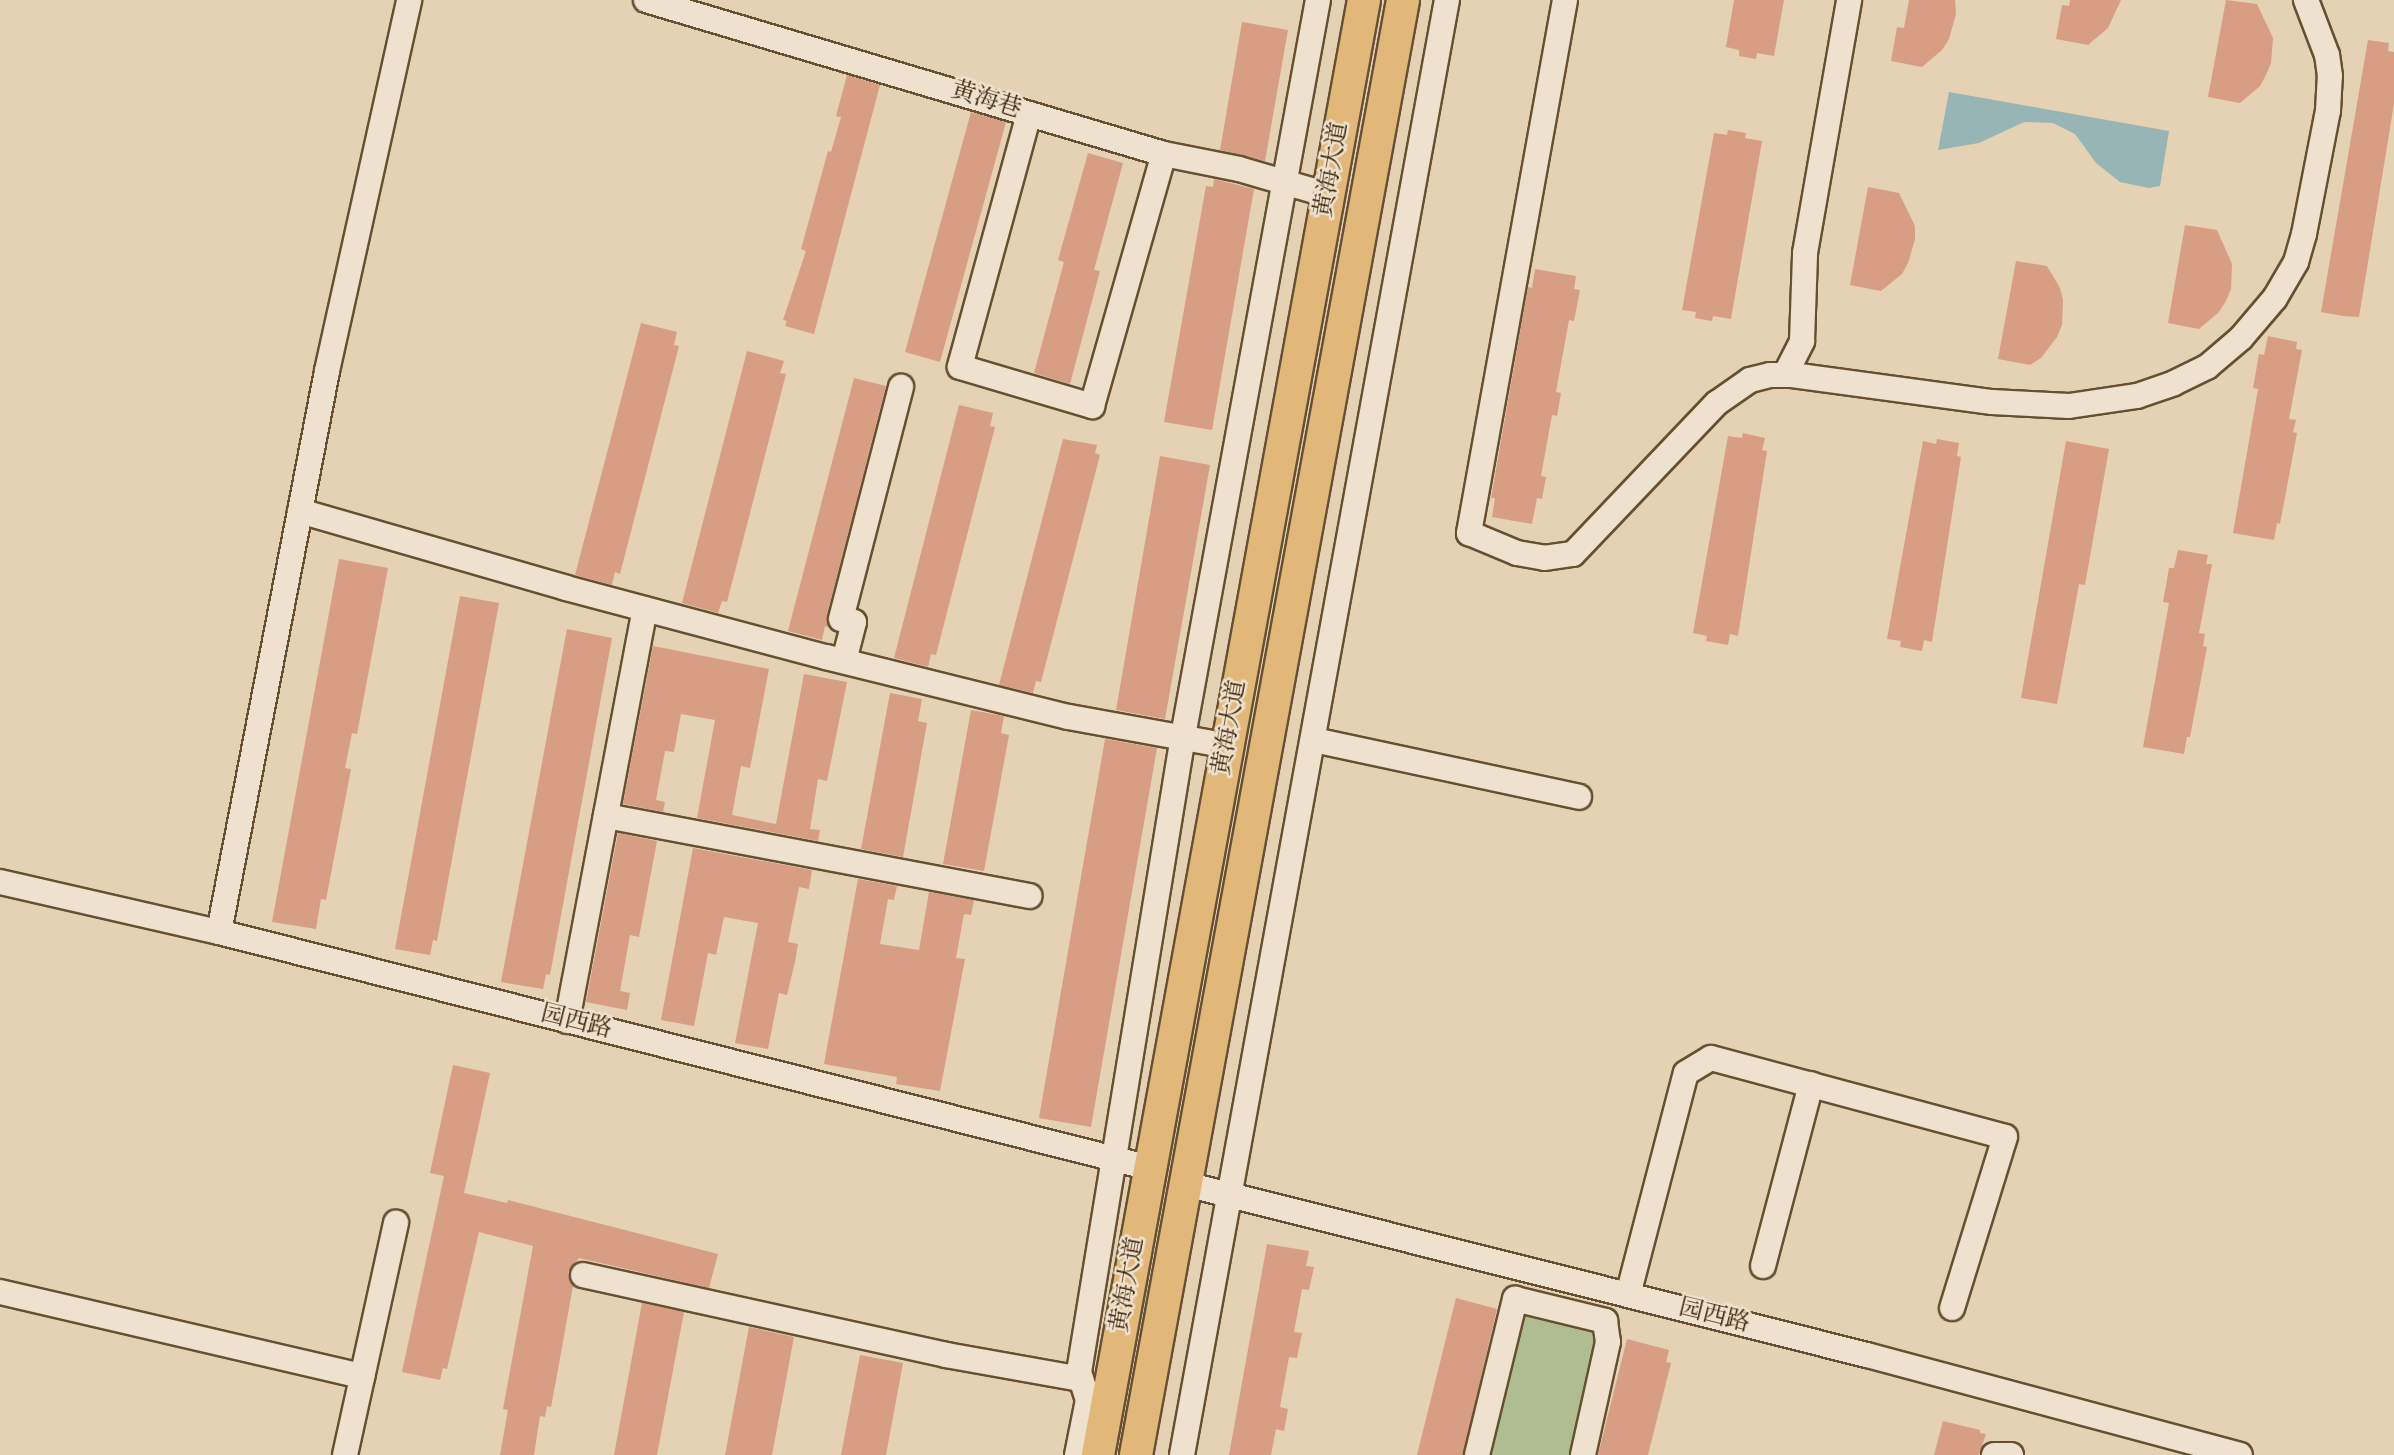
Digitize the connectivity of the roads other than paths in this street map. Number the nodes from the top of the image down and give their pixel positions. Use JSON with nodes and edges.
{"nodes":[{"id":1,"x":409,"y":0,"type":"edge"},
{"id":2,"x":646,"y":0,"type":"edge"},
{"id":3,"x":1318,"y":0,"type":"edge"},
{"id":4,"x":1364,"y":0,"type":"edge"},
{"id":5,"x":1402,"y":0,"type":"edge"},
{"id":6,"x":1447,"y":0,"type":"edge"},
{"id":7,"x":1565,"y":0,"type":"edge"},
{"id":8,"x":1849,"y":0,"type":"edge"},
{"id":9,"x":2306,"y":0,"type":"edge"},
{"id":10,"x":1029,"y":114,"type":"junction"},
{"id":11,"x":1164,"y":154,"type":"junction"},
{"id":12,"x":1284,"y":183,"type":"junction"},
{"id":13,"x":1328,"y":195,"type":"junction"},
{"id":14,"x":1785,"y":375,"type":"junction"},
{"id":15,"x":901,"y":387,"type":"dead end"},
{"id":16,"x":300,"y":511,"type":"junction"},
{"id":17,"x":646,"y":609,"type":"junction"},
{"id":18,"x":844,"y":662,"type":"junction"},
{"id":19,"x":1183,"y":736,"type":"junction"},
{"id":20,"x":1314,"y":740,"type":"junction"},
{"id":21,"x":1228,"y":746,"type":"junction"},
{"id":22,"x":1578,"y":797,"type":"dead end"},
{"id":23,"x":606,"y":816,"type":"junction"},
{"id":24,"x":0,"y":881,"type":"edge"},
{"id":25,"x":1030,"y":896,"type":"dead end"},
{"id":26,"x":219,"y":932,"type":"junction"},
{"id":27,"x":567,"y":1021,"type":"junction"},
{"id":28,"x":1811,"y":1084,"type":"junction"},
{"id":29,"x":1114,"y":1159,"type":"junction"},
{"id":30,"x":1150,"y":1168,"type":"junction"},
{"id":31,"x":1186,"y":1184,"type":"junction"},
{"id":32,"x":1230,"y":1195,"type":"junction"},
{"id":33,"x":396,"y":1223,"type":"dead end"},
{"id":34,"x":1763,"y":1266,"type":"dead end"},
{"id":35,"x":583,"y":1275,"type":"dead end"},
{"id":36,"x":0,"y":1292,"type":"edge"},
{"id":37,"x":1628,"y":1295,"type":"junction"},
{"id":38,"x":1952,"y":1308,"type":"dead end"},
{"id":39,"x":362,"y":1376,"type":"junction"},
{"id":40,"x":1081,"y":1379,"type":"junction"},
{"id":41,"x":345,"y":1455,"type":"edge"},
{"id":42,"x":1077,"y":1455,"type":"edge"},
{"id":43,"x":1098,"y":1455,"type":"edge"},
{"id":44,"x":1136,"y":1455,"type":"edge"},
{"id":45,"x":1182,"y":1455,"type":"edge"},
{"id":46,"x":1477,"y":1455,"type":"edge"},
{"id":47,"x":1583,"y":1455,"type":"edge"},
{"id":48,"x":1994,"y":1455,"type":"edge"},
{"id":49,"x":2011,"y":1455,"type":"edge"},
{"id":50,"x":2241,"y":1455,"type":"edge"}],
"edges":[{"from":1,"to":16,"type":"street"},
{"from":2,"to":10,"type":"street","name":"黄海巷"},
{"from":3,"to":12,"type":"street"},
{"from":4,"to":13,"type":"main road","name":"黄海大道"},
{"from":5,"to":31,"type":"main road","name":"黄海大道"},
{"from":6,"to":20,"type":"street"},
{"from":7,"to":14,"type":"street"},
{"from":8,"to":14,"type":"street"},
{"from":9,"to":14,"type":"street"},
{"from":10,"to":11,"type":"street","name":"黄海巷"},
{"from":10,"to":11,"type":"street"},
{"from":11,"to":12,"type":"street","name":"黄海巷"},
{"from":12,"to":13,"type":"street","name":"黄海巷"},
{"from":12,"to":19,"type":"street"},
{"from":13,"to":21,"type":"main road","name":"黄海大道"},
{"from":15,"to":18,"type":"street"},
{"from":16,"to":17,"type":"street"},
{"from":16,"to":26,"type":"street"},
{"from":17,"to":18,"type":"street"},
{"from":17,"to":23,"type":"street"},
{"from":18,"to":19,"type":"street"},
{"from":19,"to":21,"type":"street"},
{"from":19,"to":29,"type":"street"},
{"from":20,"to":22,"type":"street"},
{"from":20,"to":32,"type":"street"},
{"from":21,"to":30,"type":"main road","name":"黄海大道"},
{"from":23,"to":25,"type":"street"},
{"from":23,"to":27,"type":"street"},
{"from":24,"to":26,"type":"street","name":"园西路"},
{"from":26,"to":27,"type":"street","name":"园西路"},
{"from":27,"to":29,"type":"street","name":"园西路"},
{"from":28,"to":34,"type":"street"},
{"from":28,"to":37,"type":"street"},
{"from":28,"to":38,"type":"street"},
{"from":29,"to":30,"type":"street","name":"园西路"},
{"from":29,"to":40,"type":"street"},
{"from":30,"to":43,"type":"main road","name":"黄海大道"},
{"from":31,"to":32,"type":"street","name":"园西路"},
{"from":31,"to":44,"type":"main road","name":"黄海大道"},
{"from":32,"to":37,"type":"street","name":"园西路"},
{"from":32,"to":45,"type":"street"},
{"from":33,"to":39,"type":"street"},
{"from":35,"to":40,"type":"street"},
{"from":36,"to":39,"type":"street"},
{"from":37,"to":50,"type":"street","name":"园西路"},
{"from":39,"to":41,"type":"street"},
{"from":40,"to":42,"type":"street"},
{"from":46,"to":47,"type":"street"},
{"from":48,"to":49,"type":"street"}]}
